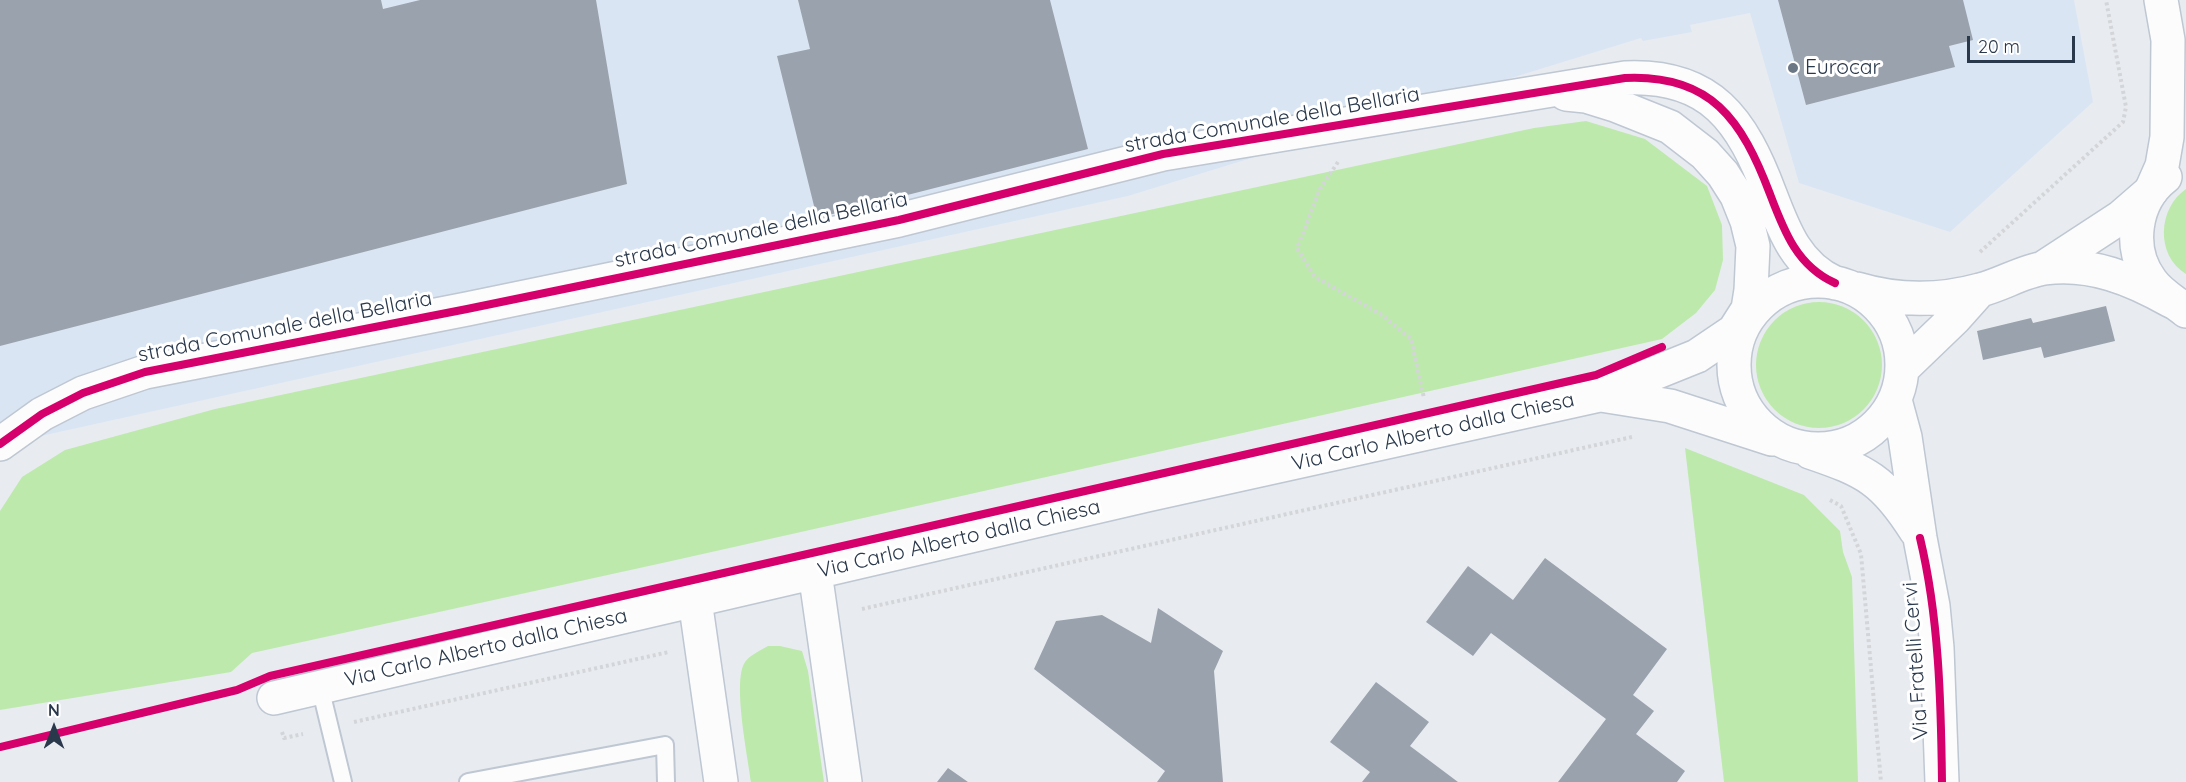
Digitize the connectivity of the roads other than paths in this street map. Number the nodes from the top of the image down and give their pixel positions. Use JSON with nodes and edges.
{"nodes":[{"id":1,"x":2161,"y":0,"type":"edge"},
{"id":2,"x":2168,"y":40,"type":"junction"},
{"id":3,"x":2186,"y":74,"type":"edge"},
{"id":4,"x":1544,"y":91,"type":"junction"},
{"id":5,"x":2186,"y":165,"type":"edge"},
{"id":6,"x":2151,"y":191,"type":"junction"},
{"id":7,"x":2043,"y":268,"type":"junction"},
{"id":8,"x":1841,"y":285,"type":"junction"},
{"id":9,"x":1980,"y":290,"type":"junction"},
{"id":10,"x":2182,"y":307,"type":"edge"},
{"id":11,"x":1903,"y":368,"type":"junction"},
{"id":12,"x":1600,"y":395,"type":"junction"},
{"id":13,"x":1895,"y":400,"type":"junction"},
{"id":14,"x":0,"y":444,"type":"edge"},
{"id":15,"x":1792,"y":446,"type":"junction"},
{"id":16,"x":1920,"y":538,"type":"junction"},
{"id":17,"x":815,"y":572,"type":"junction"},
{"id":18,"x":695,"y":600,"type":"junction"},
{"id":19,"x":320,"y":687,"type":"junction"},
{"id":20,"x":274,"y":698,"type":"road end"},
{"id":21,"x":343,"y":782,"type":"edge"},
{"id":22,"x":468,"y":782,"type":"edge"},
{"id":23,"x":666,"y":782,"type":"edge"},
{"id":24,"x":721,"y":782,"type":"edge"},
{"id":25,"x":845,"y":782,"type":"edge"},
{"id":26,"x":1942,"y":782,"type":"edge"}],
"edges":[{"from":1,"to":2,"type":"street"},
{"from":2,"to":3,"type":"street"},
{"from":2,"to":6,"type":"street"},
{"from":4,"to":8,"type":"street"},
{"from":4,"to":12,"type":"street","name":"Via Carlo Alberto dalla Chiesa"},
{"from":4,"to":14,"type":"street","name":"strada Comunale della Bellaria"},
{"from":5,"to":6,"type":"street"},
{"from":6,"to":7,"type":"street"},
{"from":6,"to":10,"type":"street"},
{"from":7,"to":9,"type":"street"},
{"from":7,"to":10,"type":"street"},
{"from":8,"to":9,"type":"street"},
{"from":8,"to":11,"type":"street"},
{"from":8,"to":15,"type":"street"},
{"from":9,"to":11,"type":"street"},
{"from":11,"to":13,"type":"street"},
{"from":12,"to":15,"type":"street","name":"Via Carlo Alberto dalla Chiesa"},
{"from":12,"to":17,"type":"street","name":"Via Carlo Alberto dalla Chiesa"},
{"from":13,"to":15,"type":"street"},
{"from":13,"to":16,"type":"street","name":"Via Fratelli Cervi"},
{"from":15,"to":16,"type":"street","name":"Via Fratelli Cervi"},
{"from":16,"to":26,"type":"street","name":"Via Fratelli Cervi"},
{"from":17,"to":18,"type":"street","name":"Via Carlo Alberto dalla Chiesa"},
{"from":17,"to":25,"type":"street"},
{"from":18,"to":19,"type":"street","name":"Via Carlo Alberto dalla Chiesa"},
{"from":18,"to":24,"type":"street"},
{"from":19,"to":20,"type":"street","name":"Via Carlo Alberto dalla Chiesa"},
{"from":19,"to":21,"type":"lane","name":"Via Carlo Alberto dalla Chiesa"},
{"from":22,"to":23,"type":"lane"}]}
